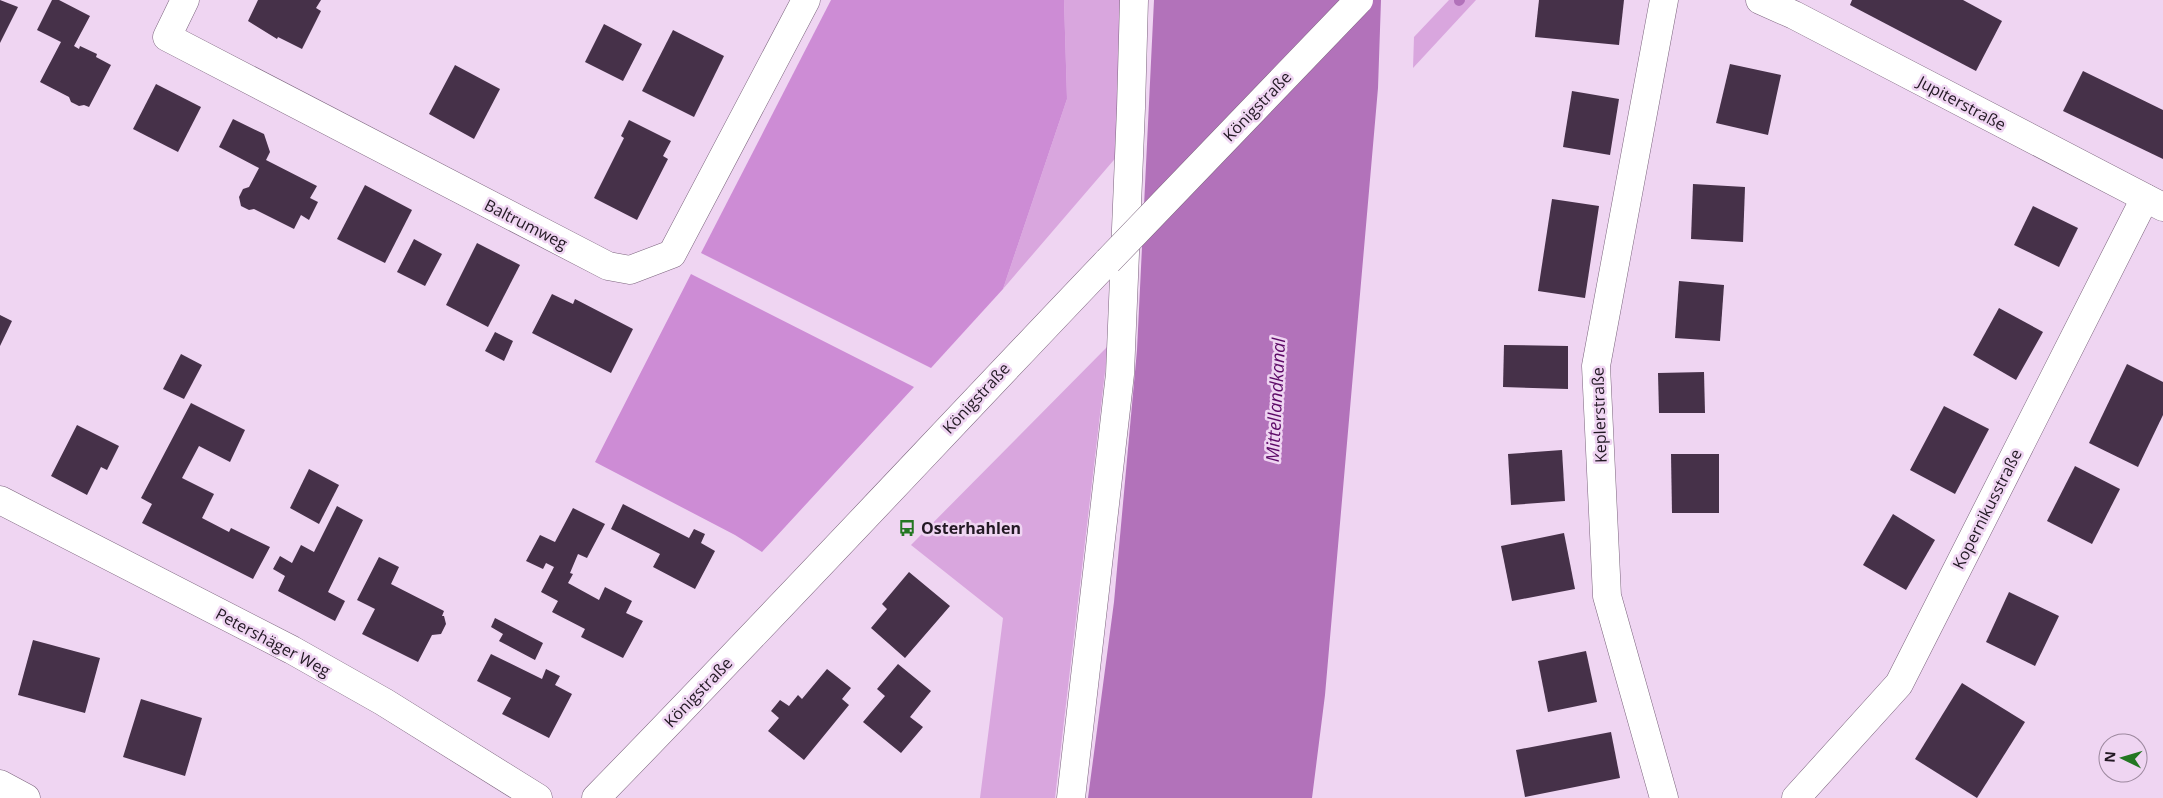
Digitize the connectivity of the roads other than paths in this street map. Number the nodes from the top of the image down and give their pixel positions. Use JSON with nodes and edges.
{"nodes":[{"id":1,"x":185,"y":0,"type":"edge"},
{"id":2,"x":806,"y":0,"type":"edge"},
{"id":3,"x":1134,"y":0,"type":"edge"},
{"id":4,"x":1359,"y":0,"type":"edge"},
{"id":5,"x":1664,"y":0,"type":"edge"},
{"id":6,"x":1760,"y":0,"type":"edge"},
{"id":7,"x":1798,"y":7,"type":"edge"},
{"id":8,"x":2154,"y":203,"type":"edge"},
{"id":9,"x":0,"y":500,"type":"edge"},
{"id":10,"x":0,"y":784,"type":"edge"},
{"id":11,"x":26,"y":798,"type":"edge"},
{"id":12,"x":538,"y":798,"type":"edge"},
{"id":13,"x":596,"y":798,"type":"edge"},
{"id":14,"x":1071,"y":798,"type":"edge"},
{"id":15,"x":1664,"y":798,"type":"edge"},
{"id":16,"x":1796,"y":798,"type":"edge"}],
"edges":[{"from":1,"to":2,"type":"street","name":"Baltrumweg"},
{"from":3,"to":14,"type":"street"},
{"from":4,"to":13,"type":"street","name":"Königstraße","bridge":true},
{"from":5,"to":15,"type":"street","name":"Keplerstraße"},
{"from":6,"to":7,"type":"street","name":"Jupiterstraße"},
{"from":7,"to":8,"type":"street","name":"Jupiterstraße"},
{"from":8,"to":16,"type":"street","name":"Kopernikusstraße"},
{"from":9,"to":12,"type":"street","name":"Petershäger Weg"},
{"from":10,"to":11,"type":"street"}]}
